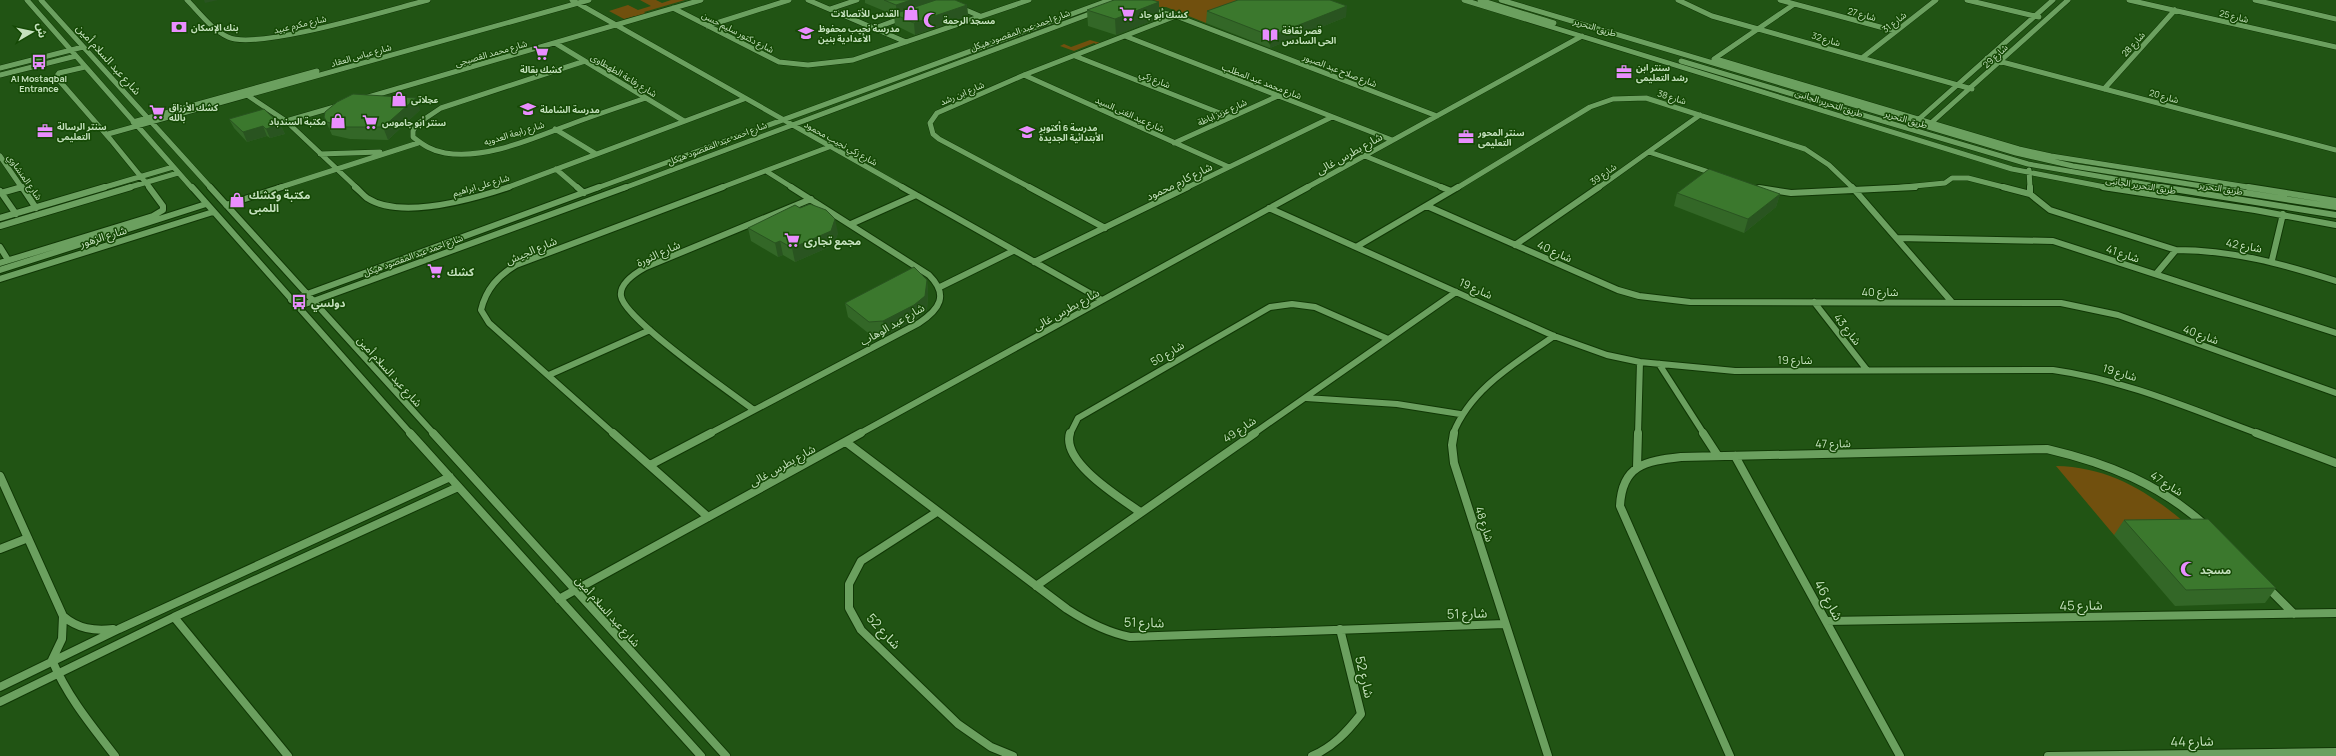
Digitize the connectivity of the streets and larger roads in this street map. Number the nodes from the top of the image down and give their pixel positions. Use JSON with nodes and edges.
{"nodes":[{"id":1,"x":27,"y":0,"type":"edge"},
{"id":2,"x":41,"y":0,"type":"edge"},
{"id":3,"x":187,"y":0,"type":"edge"},
{"id":4,"x":428,"y":0,"type":"edge"},
{"id":5,"x":571,"y":0,"type":"edge"},
{"id":6,"x":589,"y":0,"type":"edge"},
{"id":7,"x":701,"y":0,"type":"edge"},
{"id":8,"x":789,"y":0,"type":"edge"},
{"id":9,"x":808,"y":0,"type":"edge"},
{"id":10,"x":857,"y":0,"type":"edge"},
{"id":11,"x":1029,"y":0,"type":"edge"},
{"id":12,"x":1110,"y":0,"type":"edge"},
{"id":13,"x":1464,"y":0,"type":"edge"},
{"id":14,"x":1480,"y":0,"type":"edge"},
{"id":15,"x":1501,"y":0,"type":"edge"},
{"id":16,"x":1516,"y":0,"type":"edge"},
{"id":17,"x":1678,"y":0,"type":"edge"},
{"id":18,"x":1780,"y":0,"type":"edge"},
{"id":19,"x":1936,"y":0,"type":"edge"},
{"id":20,"x":1967,"y":0,"type":"edge"},
{"id":21,"x":2054,"y":0,"type":"edge"},
{"id":22,"x":2068,"y":0,"type":"edge"},
{"id":23,"x":2129,"y":0,"type":"edge"},
{"id":24,"x":2254,"y":0,"type":"edge"},
{"id":25,"x":577,"y":3,"type":"junction"},
{"id":26,"x":1118,"y":3,"type":"edge"},
{"id":27,"x":1494,"y":4,"type":"junction"},
{"id":28,"x":1793,"y":5,"type":"junction"},
{"id":29,"x":956,"y":6,"type":"edge"},
{"id":30,"x":673,"y":8,"type":"junction"},
{"id":31,"x":830,"y":8,"type":"junction"},
{"id":32,"x":1146,"y":8,"type":"edge"},
{"id":33,"x":2175,"y":10,"type":"junction"},
{"id":34,"x":1537,"y":11,"type":"junction"},
{"id":35,"x":1553,"y":11,"type":"junction"},
{"id":36,"x":1507,"y":14,"type":"junction"},
{"id":37,"x":911,"y":15,"type":"edge"},
{"id":38,"x":980,"y":16,"type":"junction"},
{"id":39,"x":1176,"y":16,"type":"junction"},
{"id":40,"x":2035,"y":17,"type":"junction"},
{"id":41,"x":2336,"y":19,"type":"edge"},
{"id":42,"x":2047,"y":20,"type":"junction"},
{"id":43,"x":616,"y":25,"type":"junction"},
{"id":44,"x":707,"y":26,"type":"junction"},
{"id":45,"x":875,"y":28,"type":"junction"},
{"id":46,"x":1758,"y":29,"type":"junction"},
{"id":47,"x":1895,"y":31,"type":"junction"},
{"id":48,"x":1125,"y":36,"type":"junction"},
{"id":49,"x":1582,"y":36,"type":"junction"},
{"id":50,"x":906,"y":42,"type":"junction"},
{"id":51,"x":555,"y":43,"type":"junction"},
{"id":52,"x":84,"y":47,"type":"junction"},
{"id":53,"x":1673,"y":47,"type":"junction"},
{"id":54,"x":2336,"y":47,"type":"edge"},
{"id":55,"x":73,"y":53,"type":"junction"},
{"id":56,"x":1685,"y":55,"type":"junction"},
{"id":57,"x":1075,"y":56,"type":"junction"},
{"id":58,"x":1862,"y":58,"type":"junction"},
{"id":59,"x":1988,"y":58,"type":"junction"},
{"id":60,"x":1714,"y":59,"type":"junction"},
{"id":61,"x":585,"y":61,"type":"junction"},
{"id":62,"x":2001,"y":62,"type":"junction"},
{"id":63,"x":1675,"y":64,"type":"junction"},
{"id":64,"x":1698,"y":66,"type":"junction"},
{"id":65,"x":85,"y":67,"type":"junction"},
{"id":66,"x":0,"y":68,"type":"edge"},
{"id":67,"x":0,"y":75,"type":"edge"},
{"id":68,"x":1024,"y":75,"type":"junction"},
{"id":69,"x":1750,"y":75,"type":"junction"},
{"id":70,"x":1740,"y":79,"type":"junction"},
{"id":71,"x":0,"y":80,"type":"edge"},
{"id":72,"x":1782,"y":84,"type":"junction"},
{"id":73,"x":1958,"y":85,"type":"junction"},
{"id":74,"x":1775,"y":89,"type":"junction"},
{"id":75,"x":1972,"y":89,"type":"junction"},
{"id":76,"x":2104,"y":89,"type":"junction"},
{"id":77,"x":247,"y":95,"type":"junction"},
{"id":78,"x":1278,"y":96,"type":"junction"},
{"id":79,"x":646,"y":98,"type":"junction"},
{"id":80,"x":1830,"y":98,"type":"junction"},
{"id":81,"x":744,"y":99,"type":"junction"},
{"id":82,"x":1850,"y":99,"type":"junction"},
{"id":83,"x":358,"y":100,"type":"edge"},
{"id":84,"x":343,"y":104,"type":"edge"},
{"id":85,"x":1700,"y":115,"type":"junction"},
{"id":86,"x":1437,"y":116,"type":"junction"},
{"id":87,"x":1230,"y":117,"type":"junction"},
{"id":88,"x":1332,"y":117,"type":"junction"},
{"id":89,"x":1919,"y":119,"type":"junction"},
{"id":90,"x":149,"y":120,"type":"junction"},
{"id":91,"x":782,"y":120,"type":"junction"},
{"id":92,"x":286,"y":121,"type":"junction"},
{"id":93,"x":684,"y":121,"type":"junction"},
{"id":94,"x":1931,"y":123,"type":"junction"},
{"id":95,"x":135,"y":124,"type":"junction"},
{"id":96,"x":790,"y":125,"type":"junction"},
{"id":97,"x":555,"y":129,"type":"junction"},
{"id":98,"x":108,"y":134,"type":"junction"},
{"id":99,"x":1392,"y":140,"type":"junction"},
{"id":100,"x":418,"y":143,"type":"junction"},
{"id":101,"x":1174,"y":143,"type":"junction"},
{"id":102,"x":829,"y":147,"type":"junction"},
{"id":103,"x":400,"y":149,"type":"junction"},
{"id":104,"x":2336,"y":150,"type":"edge"},
{"id":105,"x":1649,"y":152,"type":"junction"},
{"id":106,"x":320,"y":154,"type":"junction"},
{"id":107,"x":596,"y":154,"type":"junction"},
{"id":108,"x":0,"y":156,"type":"edge"},
{"id":109,"x":1365,"y":156,"type":"junction"},
{"id":110,"x":2071,"y":160,"type":"junction"},
{"id":111,"x":2028,"y":164,"type":"junction"},
{"id":112,"x":1229,"y":167,"type":"junction"},
{"id":113,"x":2088,"y":168,"type":"junction"},
{"id":114,"x":336,"y":169,"type":"junction"},
{"id":115,"x":556,"y":169,"type":"junction"},
{"id":116,"x":175,"y":170,"type":"junction"},
{"id":117,"x":766,"y":171,"type":"junction"},
{"id":118,"x":2029,"y":173,"type":"junction"},
{"id":119,"x":141,"y":177,"type":"junction"},
{"id":120,"x":1724,"y":177,"type":"edge"},
{"id":121,"x":146,"y":182,"type":"junction"},
{"id":122,"x":1752,"y":186,"type":"edge"},
{"id":123,"x":22,"y":187,"type":"junction"},
{"id":124,"x":1854,"y":189,"type":"junction"},
{"id":125,"x":1452,"y":191,"type":"junction"},
{"id":126,"x":1,"y":192,"type":"edge"},
{"id":127,"x":584,"y":193,"type":"junction"},
{"id":128,"x":2030,"y":194,"type":"junction"},
{"id":129,"x":916,"y":195,"type":"junction"},
{"id":130,"x":811,"y":199,"type":"junction"},
{"id":131,"x":2336,"y":201,"type":"edge"},
{"id":132,"x":206,"y":204,"type":"junction"},
{"id":133,"x":226,"y":205,"type":"junction"},
{"id":134,"x":1427,"y":206,"type":"junction"},
{"id":135,"x":2336,"y":207,"type":"edge"},
{"id":136,"x":36,"y":208,"type":"junction"},
{"id":137,"x":1269,"y":208,"type":"junction"},
{"id":138,"x":213,"y":212,"type":"junction"},
{"id":139,"x":16,"y":214,"type":"junction"},
{"id":140,"x":2283,"y":214,"type":"junction"},
{"id":141,"x":2336,"y":214,"type":"edge"},
{"id":142,"x":0,"y":218,"type":"edge"},
{"id":143,"x":851,"y":224,"type":"junction"},
{"id":144,"x":2336,"y":225,"type":"edge"},
{"id":145,"x":0,"y":226,"type":"edge"},
{"id":146,"x":1105,"y":228,"type":"junction"},
{"id":147,"x":1897,"y":238,"type":"junction"},
{"id":148,"x":1515,"y":244,"type":"junction"},
{"id":149,"x":0,"y":247,"type":"edge"},
{"id":150,"x":1356,"y":247,"type":"junction"},
{"id":151,"x":2176,"y":250,"type":"junction"},
{"id":152,"x":1013,"y":251,"type":"junction"},
{"id":153,"x":8,"y":260,"type":"junction"},
{"id":154,"x":2272,"y":260,"type":"junction"},
{"id":155,"x":1034,"y":262,"type":"junction"},
{"id":156,"x":0,"y":263,"type":"edge"},
{"id":157,"x":0,"y":270,"type":"edge"},
{"id":158,"x":2156,"y":274,"type":"junction"},
{"id":159,"x":0,"y":279,"type":"edge"},
{"id":160,"x":2336,"y":281,"type":"edge"},
{"id":161,"x":940,"y":287,"type":"junction"},
{"id":162,"x":1456,"y":292,"type":"junction"},
{"id":163,"x":307,"y":295,"type":"junction"},
{"id":164,"x":291,"y":300,"type":"junction"},
{"id":165,"x":1102,"y":300,"type":"junction"},
{"id":166,"x":312,"y":301,"type":"junction"},
{"id":167,"x":1951,"y":301,"type":"junction"},
{"id":168,"x":1814,"y":302,"type":"junction"},
{"id":169,"x":297,"y":307,"type":"junction"},
{"id":170,"x":650,"y":330,"type":"junction"},
{"id":171,"x":2336,"y":333,"type":"edge"},
{"id":172,"x":1554,"y":336,"type":"junction"},
{"id":173,"x":1388,"y":339,"type":"junction"},
{"id":174,"x":1640,"y":362,"type":"junction"},
{"id":175,"x":1659,"y":364,"type":"junction"},
{"id":176,"x":1867,"y":370,"type":"junction"},
{"id":177,"x":549,"y":375,"type":"junction"},
{"id":178,"x":2336,"y":393,"type":"edge"},
{"id":179,"x":1306,"y":398,"type":"junction"},
{"id":180,"x":754,"y":410,"type":"junction"},
{"id":181,"x":1460,"y":414,"type":"junction"},
{"id":182,"x":846,"y":442,"type":"junction"},
{"id":183,"x":1718,"y":456,"type":"junction"},
{"id":184,"x":1735,"y":456,"type":"junction"},
{"id":185,"x":2336,"y":463,"type":"edge"},
{"id":186,"x":650,"y":465,"type":"junction"},
{"id":187,"x":1637,"y":467,"type":"junction"},
{"id":188,"x":0,"y":476,"type":"edge"},
{"id":189,"x":450,"y":477,"type":"junction"},
{"id":190,"x":458,"y":487,"type":"junction"},
{"id":191,"x":937,"y":512,"type":"junction"},
{"id":192,"x":1140,"y":512,"type":"junction"},
{"id":193,"x":708,"y":518,"type":"junction"},
{"id":194,"x":2215,"y":535,"type":"edge"},
{"id":195,"x":28,"y":538,"type":"junction"},
{"id":196,"x":0,"y":549,"type":"edge"},
{"id":197,"x":2260,"y":580,"type":"edge"},
{"id":198,"x":1036,"y":586,"type":"junction"},
{"id":199,"x":575,"y":591,"type":"junction"},
{"id":200,"x":559,"y":599,"type":"junction"},
{"id":201,"x":2336,"y":613,"type":"edge"},
{"id":202,"x":2294,"y":614,"type":"junction"},
{"id":203,"x":63,"y":616,"type":"junction"},
{"id":204,"x":174,"y":617,"type":"junction"},
{"id":205,"x":1826,"y":621,"type":"junction"},
{"id":206,"x":1505,"y":624,"type":"junction"},
{"id":207,"x":119,"y":629,"type":"junction"},
{"id":208,"x":1340,"y":629,"type":"junction"},
{"id":209,"x":52,"y":660,"type":"junction"},
{"id":210,"x":57,"y":673,"type":"junction"},
{"id":211,"x":0,"y":687,"type":"edge"},
{"id":212,"x":0,"y":702,"type":"edge"},
{"id":213,"x":2336,"y":752,"type":"edge"},
{"id":214,"x":116,"y":756,"type":"edge"},
{"id":215,"x":288,"y":756,"type":"edge"},
{"id":216,"x":701,"y":756,"type":"edge"},
{"id":217,"x":726,"y":756,"type":"edge"},
{"id":218,"x":1013,"y":756,"type":"edge"},
{"id":219,"x":1312,"y":756,"type":"edge"},
{"id":220,"x":1548,"y":756,"type":"edge"},
{"id":221,"x":1730,"y":756,"type":"edge"},
{"id":222,"x":1900,"y":756,"type":"edge"},
{"id":223,"x":2048,"y":756,"type":"edge"}],
"edges":[{"from":1,"to":55,"type":"street","name":"شارع عبد السلام أمين"},
{"from":2,"to":52,"type":"street","name":"شارع عبد السلام أمين"},
{"from":3,"to":4,"type":"street","name":"شارع مكرم عبيد"},
{"from":5,"to":25,"type":"street","name":"شارع زكي نجيب محمود"},
{"from":5,"to":90,"type":"street","name":"شارع عباس العقاد"},
{"from":6,"to":25,"type":"street","name":"شارع عباس العقاد"},
{"from":7,"to":30,"type":"street","name":"شارع محمد القصبجى"},
{"from":8,"to":44,"type":"street"},
{"from":9,"to":31,"type":"street"},
{"from":10,"to":31,"type":"street"},
{"from":11,"to":38,"type":"street","name":"شارع دكتور سليم حسن"},
{"from":12,"to":91,"type":"street","name":"شارع احمد عبد المقصود هيكل"},
{"from":13,"to":36,"type":"street","name":"طريق التحرير الجانبى"},
{"from":14,"to":27,"type":"street","name":"طريق التحرير"},
{"from":15,"to":34,"type":"street","name":"طريق التحرير"},
{"from":16,"to":35,"type":"street","name":"طريق التحرير الجانبى"},
{"from":17,"to":46,"type":"street","name":"شارع 32"},
{"from":18,"to":28,"type":"street","name":"شارع 27"},
{"from":19,"to":47,"type":"street","name":"شارع 31"},
{"from":20,"to":40,"type":"street"},
{"from":21,"to":40,"type":"street","name":"شارع 29"},
{"from":22,"to":42,"type":"street","name":"شارع 29"},
{"from":23,"to":33,"type":"street","name":"شارع 25"},
{"from":24,"to":41,"type":"street"},
{"from":25,"to":43,"type":"street","name":"شارع زكي نجيب محمود"},
{"from":25,"to":77,"type":"street","name":"شارع عباس العقاد"},
{"from":26,"to":96,"type":"street","name":"شارع احمد عبد المقصود هيكل"},
{"from":27,"to":36,"type":"street"},
{"from":27,"to":64,"type":"street","name":"طريق التحرير"},
{"from":28,"to":46,"type":"street"},
{"from":28,"to":47,"type":"street","name":"شارع 27"},
{"from":29,"to":38,"type":"street"},
{"from":30,"to":43,"type":"street","name":"شارع محمد القصبجى"},
{"from":30,"to":44,"type":"street","name":"شارع دكتور سليم حسن"},
{"from":31,"to":45,"type":"street"},
{"from":32,"to":39,"type":"street","name":"شارع صلاح عبد الصبور"},
{"from":33,"to":54,"type":"street","name":"شارع 25"},
{"from":33,"to":76,"type":"street","name":"شارع 28"},
{"from":34,"to":35,"type":"street"},
{"from":34,"to":56,"type":"street","name":"طريق التحرير"},
{"from":35,"to":53,"type":"street","name":"طريق التحرير الجانبى"},
{"from":36,"to":49,"type":"street","name":"طريق التحرير الجانبى"},
{"from":37,"to":45,"type":"street"},
{"from":38,"to":50,"type":"street","name":"شارع دكتور سليم حسن"},
{"from":39,"to":48,"type":"street","name":"شارع ابن رشد"},
{"from":39,"to":86,"type":"street","name":"شارع صلاح عبد الصبور"},
{"from":40,"to":42,"type":"street"},
{"from":40,"to":59,"type":"street","name":"شارع 29"},
{"from":42,"to":62,"type":"street","name":"شارع 29"},
{"from":43,"to":51,"type":"street","name":"شارع محمد القصبجى"},
{"from":43,"to":81,"type":"street","name":"شارع زكي نجيب محمود"},
{"from":44,"to":50,"type":"street","name":"شارع دكتور سليم حسن"},
{"from":45,"to":50,"type":"street"},
{"from":46,"to":58,"type":"street","name":"شارع 32"},
{"from":46,"to":60,"type":"street"},
{"from":47,"to":58,"type":"street","name":"شارع 31"},
{"from":48,"to":57,"type":"street","name":"شارع ابن رشد"},
{"from":48,"to":78,"type":"street","name":"شارع محمد عبد المطلب"},
{"from":49,"to":63,"type":"street","name":"طريق التحرير الجانبى"},
{"from":49,"to":86,"type":"street","name":"شارع بطرس غالى"},
{"from":51,"to":61,"type":"street","name":"شارع رفاعة الطهطاوى"},
{"from":51,"to":83,"type":"street","name":"شارع محمد القصبجى"},
{"from":52,"to":55,"type":"street"},
{"from":52,"to":90,"type":"street","name":"شارع عبد السلام أمين"},
{"from":53,"to":56,"type":"street"},
{"from":53,"to":60,"type":"street","name":"طريق التحرير الجانبى"},
{"from":55,"to":65,"type":"street","name":"شارع عبد السلام أمين"},
{"from":55,"to":66,"type":"street"},
{"from":55,"to":67,"type":"street"},
{"from":56,"to":69,"type":"street","name":"طريق التحرير"},
{"from":57,"to":68,"type":"street","name":"شارع ابن رشد"},
{"from":57,"to":87,"type":"street","name":"شارع زكي"},
{"from":58,"to":73,"type":"street","name":"شارع 32"},
{"from":59,"to":62,"type":"street","name":"شارع 20"},
{"from":59,"to":73,"type":"street","name":"شارع 29"},
{"from":60,"to":82,"type":"street","name":"طريق التحرير الجانبى"},
{"from":61,"to":79,"type":"street","name":"شارع رفاعة الطهطاوى"},
{"from":61,"to":100,"type":"street"},
{"from":62,"to":75,"type":"street","name":"شارع 29"},
{"from":62,"to":76,"type":"street","name":"شارع 20"},
{"from":63,"to":64,"type":"street"},
{"from":63,"to":118,"type":"street","name":"طريق التحرير الجانبى"},
{"from":64,"to":70,"type":"street","name":"طريق التحرير"},
{"from":65,"to":95,"type":"street","name":"شارع عبد السلام أمين"},
{"from":65,"to":98,"type":"street"},
{"from":67,"to":71,"type":"street"},
{"from":68,"to":101,"type":"street","name":"شارع عبد الغنى السيد"},
{"from":68,"to":146,"type":"street","name":"شارع ابن رشد"},
{"from":69,"to":70,"type":"street"},
{"from":69,"to":72,"type":"street","name":"طريق التحرير"},
{"from":70,"to":74,"type":"street","name":"طريق التحرير"},
{"from":72,"to":74,"type":"street"},
{"from":72,"to":80,"type":"street","name":"طريق التحرير"},
{"from":73,"to":75,"type":"street","name":"شارع 32"},
{"from":73,"to":89,"type":"street","name":"شارع 29"},
{"from":74,"to":111,"type":"street","name":"طريق التحرير"},
{"from":75,"to":94,"type":"street","name":"شارع 29"},
{"from":76,"to":104,"type":"street","name":"شارع 20"},
{"from":77,"to":90,"type":"street","name":"شارع عباس العقاد"},
{"from":77,"to":92,"type":"street","name":"شارع على ابراهيم"},
{"from":78,"to":87,"type":"street","name":"شارع عزيز اباظة"},
{"from":78,"to":88,"type":"street","name":"شارع محمد عبد المطلب"},
{"from":79,"to":93,"type":"street","name":"شارع رفاعة الطهطاوى"},
{"from":79,"to":97,"type":"street","name":"شارع رابعة العدويه"},
{"from":80,"to":82,"type":"street"},
{"from":80,"to":113,"type":"street","name":"طريق التحرير"},
{"from":81,"to":91,"type":"street","name":"شارع زكي نجيب محمود"},
{"from":81,"to":93,"type":"street","name":"شارع على ابراهيم"},
{"from":82,"to":89,"type":"street","name":"طريق التحرير الجانبى"},
{"from":84,"to":92,"type":"street"},
{"from":85,"to":105,"type":"street","name":"شارع 39"},
{"from":85,"to":124,"type":"street","name":"شارع 38"},
{"from":85,"to":125,"type":"street","name":"شارع 38"},
{"from":86,"to":99,"type":"street","name":"شارع بطرس غالى"},
{"from":87,"to":101,"type":"street","name":"شارع عزيز اباظة"},
{"from":88,"to":99,"type":"street","name":"شارع محمد عبد المطلب"},
{"from":88,"to":112,"type":"street","name":"شارع كارم محمود"},
{"from":89,"to":94,"type":"street","name":"طريق التحرير الجانبى"},
{"from":90,"to":95,"type":"street","name":"شارع عباس العقاد"},
{"from":90,"to":133,"type":"street","name":"شارع عبد السلام أمين"},
{"from":91,"to":96,"type":"street","name":"شارع زكي نجيب محمود"},
{"from":91,"to":127,"type":"street","name":"شارع احمد عبد المقصود هيكل"},
{"from":92,"to":106,"type":"street","name":"شارع على ابراهيم"},
{"from":93,"to":107,"type":"street","name":"شارع على ابراهيم"},
{"from":94,"to":110,"type":"street","name":"طريق التحرير الجانبى"},
{"from":95,"to":98,"type":"street","name":"شارع عباس العقاد"},
{"from":95,"to":116,"type":"street","name":"شارع عبد السلام أمين"},
{"from":96,"to":102,"type":"street","name":"شارع زكي نجيب محمود"},
{"from":96,"to":166,"type":"street","name":"شارع احمد عبد المقصود هيكل"},
{"from":97,"to":100,"type":"street","name":"شارع رابعة العدويه"},
{"from":97,"to":107,"type":"street"},
{"from":98,"to":119,"type":"street"},
{"from":99,"to":109,"type":"street","name":"شارع بطرس غالى"},
{"from":100,"to":103,"type":"street"},
{"from":101,"to":112,"type":"street","name":"شارع عبد الغنى السيد"},
{"from":102,"to":117,"type":"street","name":"شارع الجيش"},
{"from":102,"to":129,"type":"street","name":"شارع زكي نجيب محمود"},
{"from":103,"to":106,"type":"street"},
{"from":103,"to":114,"type":"street"},
{"from":105,"to":120,"type":"street"},
{"from":105,"to":148,"type":"street","name":"شارع 39"},
{"from":106,"to":114,"type":"street","name":"شارع على ابراهيم"},
{"from":107,"to":115,"type":"street","name":"شارع على ابراهيم"},
{"from":108,"to":123,"type":"street","name":"شارع المنشاوي"},
{"from":109,"to":125,"type":"street"},
{"from":109,"to":137,"type":"street","name":"شارع بطرس غالى"},
{"from":110,"to":113,"type":"street"},
{"from":110,"to":131,"type":"street","name":"طريق التحرير الجانبى"},
{"from":111,"to":118,"type":"street"},
{"from":111,"to":141,"type":"street","name":"طريق التحرير"},
{"from":112,"to":146,"type":"street","name":"شارع كارم محمود"},
{"from":113,"to":135,"type":"street","name":"طريق التحرير"},
{"from":114,"to":115,"type":"street","name":"شارع على ابراهيم"},
{"from":114,"to":133,"type":"street"},
{"from":115,"to":127,"type":"street"},
{"from":116,"to":119,"type":"street"},
{"from":116,"to":121,"type":"street"},
{"from":116,"to":132,"type":"street","name":"شارع عبد السلام أمين"},
{"from":117,"to":130,"type":"street"},
{"from":117,"to":177,"type":"street","name":"شارع الجيش"},
{"from":118,"to":128,"type":"street"},
{"from":118,"to":140,"type":"street","name":"طريق التحرير الجانبى"},
{"from":119,"to":121,"type":"street"},
{"from":119,"to":136,"type":"street"},
{"from":121,"to":145,"type":"street"},
{"from":121,"to":153,"type":"street"},
{"from":122,"to":124,"type":"street"},
{"from":123,"to":126,"type":"street"},
{"from":123,"to":136,"type":"street","name":"شارع المنشاوي"},
{"from":124,"to":128,"type":"street"},
{"from":124,"to":147,"type":"street","name":"شارع 38"},
{"from":125,"to":134,"type":"street","name":"شارع 38"},
{"from":126,"to":139,"type":"street"},
{"from":127,"to":163,"type":"street","name":"شارع احمد عبد المقصود هيكل"},
{"from":128,"to":151,"type":"street","name":"شارع 42"},
{"from":129,"to":143,"type":"street"},
{"from":129,"to":152,"type":"street","name":"شارع زكي نجيب محمود"},
{"from":130,"to":143,"type":"street"},
{"from":130,"to":170,"type":"street","name":"شارع الثورة"},
{"from":132,"to":138,"type":"street","name":"شارع عبد السلام أمين"},
{"from":132,"to":157,"type":"street","name":"شارع الزهور"},
{"from":133,"to":163,"type":"street","name":"شارع عبد السلام أمين"},
{"from":134,"to":148,"type":"street","name":"شارع 40"},
{"from":134,"to":150,"type":"street","name":"شارع 38"},
{"from":136,"to":139,"type":"street"},
{"from":137,"to":150,"type":"street","name":"شارع 19"},
{"from":137,"to":165,"type":"street","name":"شارع بطرس غالى"},
{"from":138,"to":159,"type":"street","name":"شارع الزهور"},
{"from":138,"to":164,"type":"street","name":"شارع عبد السلام أمين"},
{"from":139,"to":142,"type":"street"},
{"from":140,"to":144,"type":"street","name":"طريق التحرير الجانبى"},
{"from":140,"to":154,"type":"street"},
{"from":143,"to":161,"type":"street"},
{"from":146,"to":155,"type":"street","name":"شارع كارم محمود"},
{"from":147,"to":158,"type":"street","name":"شارع 41"},
{"from":147,"to":167,"type":"street","name":"شارع 38"},
{"from":148,"to":168,"type":"street","name":"شارع 40"},
{"from":149,"to":153,"type":"street"},
{"from":150,"to":162,"type":"street","name":"شارع 19"},
{"from":151,"to":154,"type":"street","name":"شارع 42"},
{"from":151,"to":158,"type":"street"},
{"from":152,"to":155,"type":"street","name":"شارع زكي نجيب محمود"},
{"from":152,"to":161,"type":"street"},
{"from":153,"to":156,"type":"street"},
{"from":154,"to":160,"type":"street","name":"شارع 42"},
{"from":155,"to":165,"type":"street","name":"شارع زكي نجيب محمود"},
{"from":158,"to":171,"type":"street","name":"شارع 41"},
{"from":161,"to":180,"type":"street","name":"شارع عبد الوهاب"},
{"from":162,"to":172,"type":"street","name":"شارع 19"},
{"from":162,"to":173,"type":"street","name":"شارع 49"},
{"from":163,"to":164,"type":"street","name":"شارع احمد عبد المقصود هيكل"},
{"from":163,"to":166,"type":"street","name":"شارع عبد السلام أمين"},
{"from":164,"to":169,"type":"street","name":"شارع عبد السلام أمين"},
{"from":165,"to":182,"type":"street","name":"شارع بطرس غالى"},
{"from":166,"to":169,"type":"street","name":"شارع احمد عبد المقصود هيكل"},
{"from":166,"to":199,"type":"street","name":"شارع عبد السلام أمين"},
{"from":167,"to":168,"type":"street","name":"شارع 40"},
{"from":167,"to":178,"type":"street","name":"شارع 40"},
{"from":168,"to":176,"type":"street","name":"شارع 43"},
{"from":169,"to":189,"type":"street","name":"شارع عبد السلام أمين"},
{"from":170,"to":177,"type":"street"},
{"from":170,"to":180,"type":"street","name":"شارع الثورة"},
{"from":172,"to":174,"type":"street","name":"شارع 19"},
{"from":172,"to":181,"type":"street","name":"شارع 48"},
{"from":173,"to":179,"type":"street","name":"شارع 49"},
{"from":173,"to":192,"type":"street","name":"شارع 50"},
{"from":174,"to":175,"type":"street","name":"شارع 19"},
{"from":174,"to":187,"type":"street"},
{"from":175,"to":176,"type":"street","name":"شارع 19"},
{"from":175,"to":183,"type":"street"},
{"from":176,"to":185,"type":"street","name":"شارع 19"},
{"from":177,"to":186,"type":"street","name":"شارع الجيش"},
{"from":179,"to":181,"type":"street"},
{"from":179,"to":192,"type":"street","name":"شارع 49"},
{"from":180,"to":186,"type":"street","name":"شارع عبد الوهاب"},
{"from":181,"to":206,"type":"street","name":"شارع 48"},
{"from":182,"to":191,"type":"street","name":"شارع 51"},
{"from":182,"to":193,"type":"street","name":"شارع بطرس غالى"},
{"from":183,"to":184,"type":"street","name":"شارع 47"},
{"from":183,"to":187,"type":"street","name":"شارع 47"},
{"from":184,"to":194,"type":"street","name":"شارع 47"},
{"from":184,"to":205,"type":"street","name":"شارع 46"},
{"from":186,"to":193,"type":"street","name":"شارع الجيش"},
{"from":187,"to":221,"type":"street","name":"شارع 47"},
{"from":188,"to":195,"type":"street"},
{"from":189,"to":190,"type":"street","name":"شارع عبد السلام أمين"},
{"from":189,"to":207,"type":"street"},
{"from":190,"to":200,"type":"street","name":"شارع عبد السلام أمين"},
{"from":190,"to":204,"type":"street"},
{"from":191,"to":198,"type":"street","name":"شارع 51"},
{"from":191,"to":218,"type":"street","name":"شارع 52"},
{"from":192,"to":198,"type":"street","name":"شارع 49"},
{"from":193,"to":199,"type":"street","name":"شارع بطرس غالى"},
{"from":195,"to":196,"type":"street"},
{"from":195,"to":203,"type":"street"},
{"from":197,"to":202,"type":"street"},
{"from":198,"to":208,"type":"street","name":"شارع 51"},
{"from":199,"to":200,"type":"street","name":"شارع بطرس غالى"},
{"from":199,"to":217,"type":"street","name":"شارع عبد السلام أمين"},
{"from":200,"to":216,"type":"street","name":"شارع عبد السلام أمين"},
{"from":201,"to":202,"type":"street","name":"شارع 45"},
{"from":202,"to":205,"type":"street","name":"شارع 45"},
{"from":203,"to":207,"type":"street"},
{"from":203,"to":209,"type":"street"},
{"from":204,"to":210,"type":"street"},
{"from":204,"to":215,"type":"street"},
{"from":205,"to":222,"type":"street","name":"شارع 46"},
{"from":206,"to":208,"type":"street","name":"شارع 51"},
{"from":206,"to":220,"type":"street","name":"شارع 48"},
{"from":207,"to":209,"type":"street"},
{"from":208,"to":219,"type":"street","name":"شارع 52"},
{"from":209,"to":210,"type":"street"},
{"from":209,"to":211,"type":"street"},
{"from":210,"to":212,"type":"street"},
{"from":210,"to":214,"type":"street"},
{"from":213,"to":223,"type":"street","name":"شارع 44"}]}
